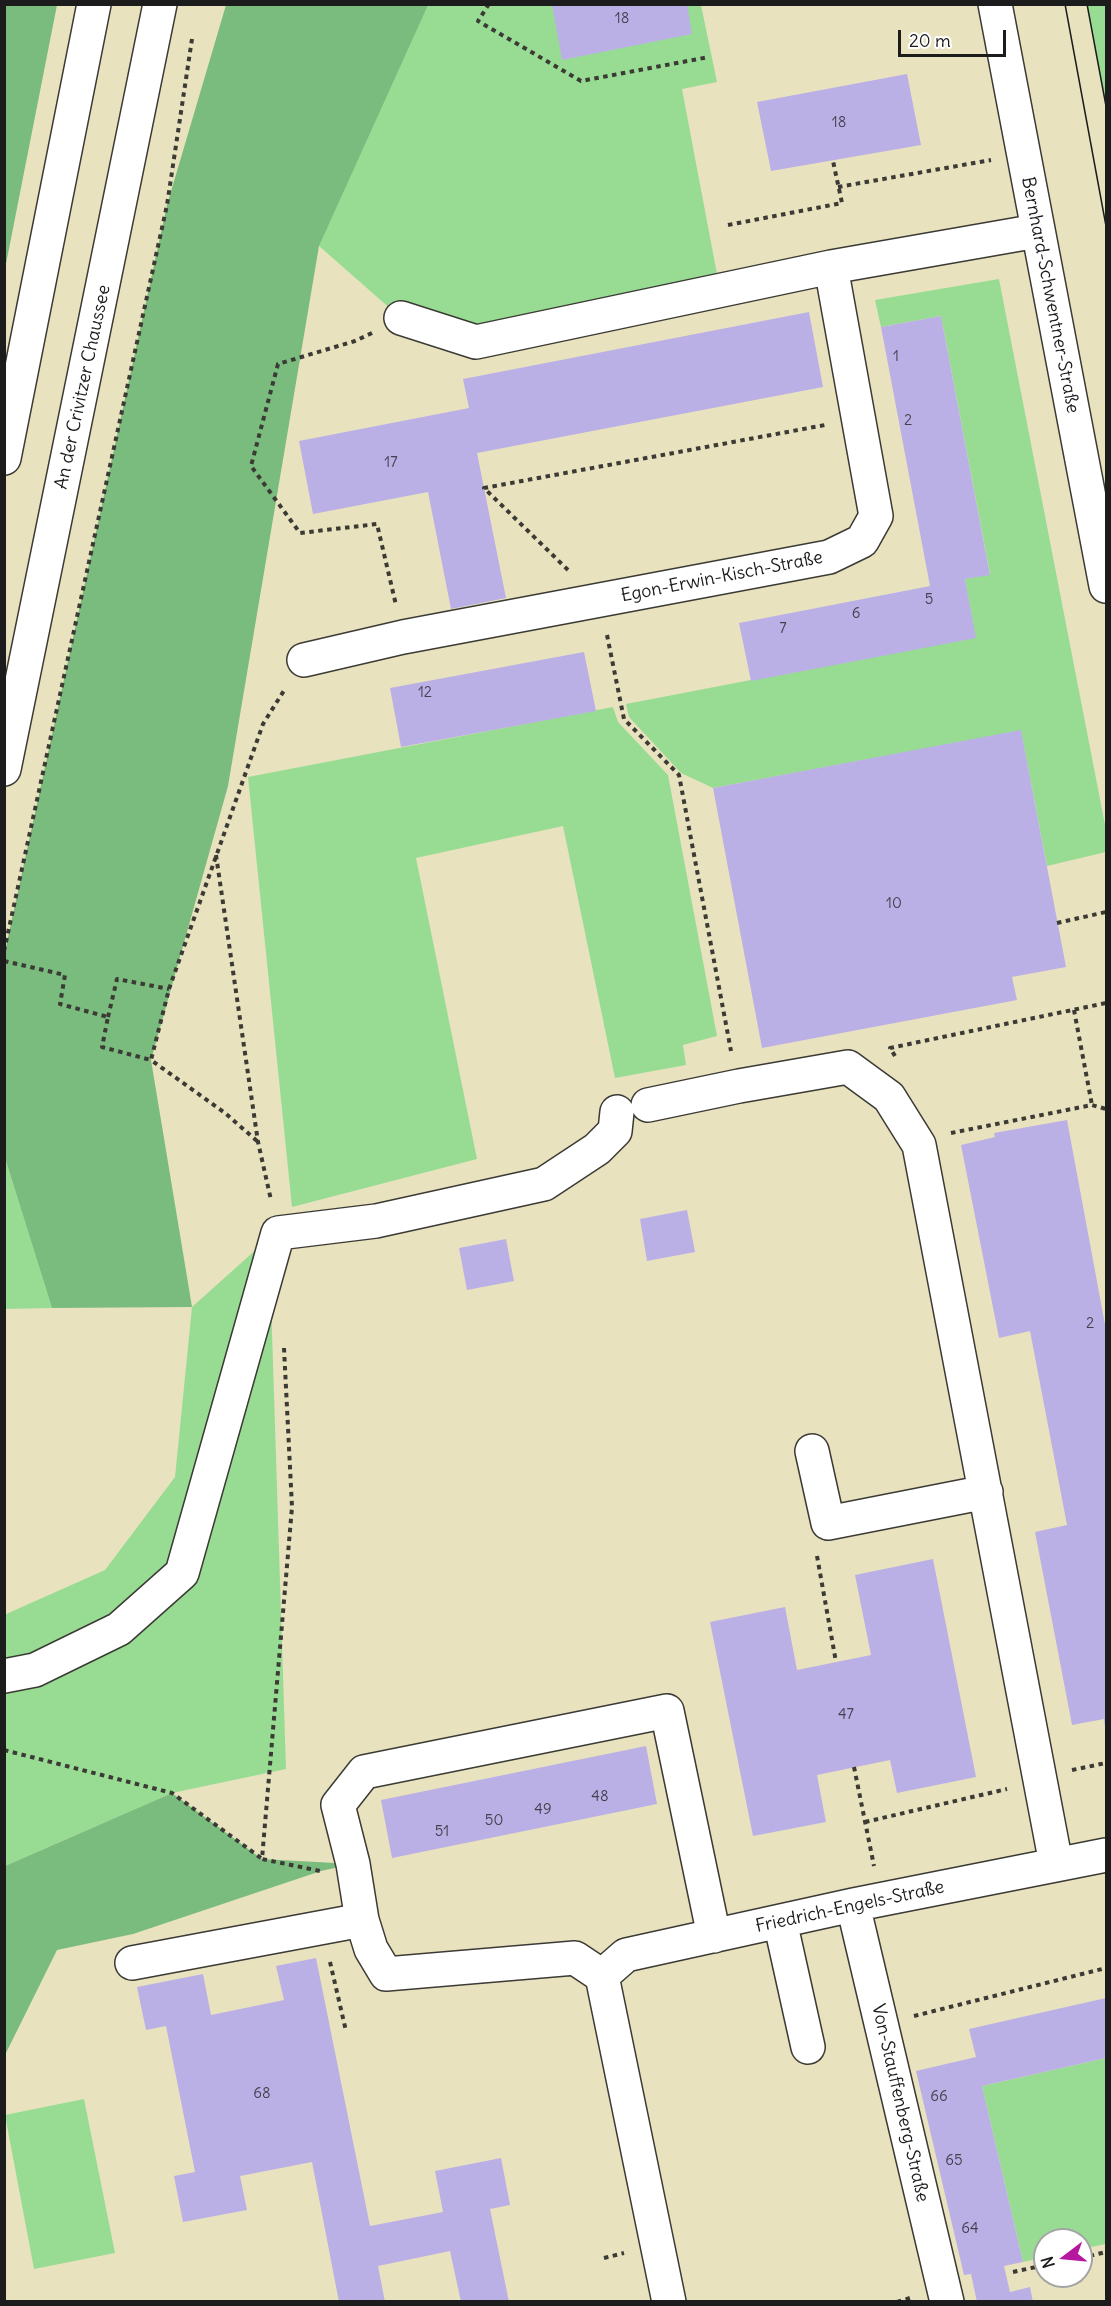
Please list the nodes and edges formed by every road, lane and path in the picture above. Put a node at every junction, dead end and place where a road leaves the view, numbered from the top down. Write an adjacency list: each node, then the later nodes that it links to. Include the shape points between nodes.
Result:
1 (94, 4): 15 (street)
2 (160, 4): 20 (street, An der Crivitzer Chaussee)
3 (489, 4): 6 (path, via 478,21 581,81)
4 (994, 4): 7 (street, Bernhard-Schwentner-Straße)
5 (193, 28): 24 (path, via 167,205)
6 (709, 57)
7 (1023, 154): 9 (path); 11 (street, Bernhard-Schwentner-Straße)
8 (833, 161): 9 (path)
9 (838, 187): 10 (path, via 842,203)
10 (728, 225)
11 (1037, 231): 12 (street); 16 (street, Bernhard-Schwentner-Straße)
12 (831, 267): 13 (street, via 476,342); 14 (street, Egon-Erwin-Kisch-Straße)
13 (401, 318): 18 (path, via 355,341 278,364 251,466 300,533 377,524)
14 (859, 419): 17 (street, Egon-Erwin-Kisch-Straße, via 876,516 862,541 829,556); 17 (path, via 484,488)
15 (4, 458)
16 (1107, 586)
17 (600, 601): 18 (street, Egon-Erwin-Kisch-Straße); 32 (path, via 624,719 679,775)
18 (403, 637): 19 (street, Egon-Erwin-Kisch-Straße)
19 (303, 660): 21 (path, via 263,724)
20 (4, 769)
21 (216, 855): 26 (path); 37 (path)
22 (1107, 912): 23 (path)
23 (1057, 922)
24 (4, 951)
25 (4, 961): 29 (path, via 65,975 60,1004)
26 (169, 989): 29 (path, via 117,979); 31 (path)
27 (1107, 1003): 28 (path)
28 (1074, 1010): 30 (path, via 890,1048); 34 (path)
29 (108, 1017): 31 (path, via 102,1047)
30 (896, 1058)
31 (151, 1060): 37 (path)
32 (733, 1061)
33 (648, 1105): 38 (street, via 848,1067 889,1097)
34 (1092, 1105): 35 (path); 38 (path, via 948,1133)
35 (1107, 1109)
36 (617, 1112): 39 (street, via 615,1131 597,1149 544,1184 376,1221)
37 (258, 1142): 39 (path)
38 (919, 1145): 42 (street)
39 (278, 1233): 45 (street, via 182,1573 119,1629 35,1670)
40 (283, 1340): 51 (path, via 292,1507)
41 (812, 1451): 42 (street, via 828,1523)
42 (986, 1492): 48 (street)
43 (816, 1548): 44 (path)
44 (836, 1662)
45 (4, 1676)
46 (4, 1750): 51 (path, via 172,1793)
47 (854, 1767): 49 (path)
48 (1040, 1776): 49 (path, via 1007,1789); 53 (street)
49 (865, 1822): 54 (path)
50 (1107, 1856): 53 (street, Friedrich-Engels-Straße)
51 (262, 1859): 52 (path, via 321,1871)
52 (353, 1864): 55 (street); 58 (street, via 338,1804 364,1772 667,1711)
53 (1056, 1864): 54 (street, Friedrich-Engels-Straße)
54 (867, 1902): 56 (street, Friedrich-Engels-Straße); 62 (street, Von-Stauffenberg-Straße)
55 (362, 1920): 57 (street); 61 (street, via 371,1949 386,1974 575,1958)
56 (780, 1921): 58 (street, Friedrich-Engels-Straße); 64 (street)
57 (322, 1929): 59 (street); 63 (path)
58 (714, 1936): 61 (street, Friedrich-Engels-Straße, via 626,1955)
59 (132, 1963)
60 (1107, 1968): 62 (path)
61 (602, 1976): 67 (street)
62 (882, 2024): 68 (street, Von-Stauffenberg-Straße)
63 (346, 2031)
64 (808, 2047)
65 (1033, 2268): 66 (path)
66 (1013, 2272)
67 (669, 2301)
68 (947, 2301)

